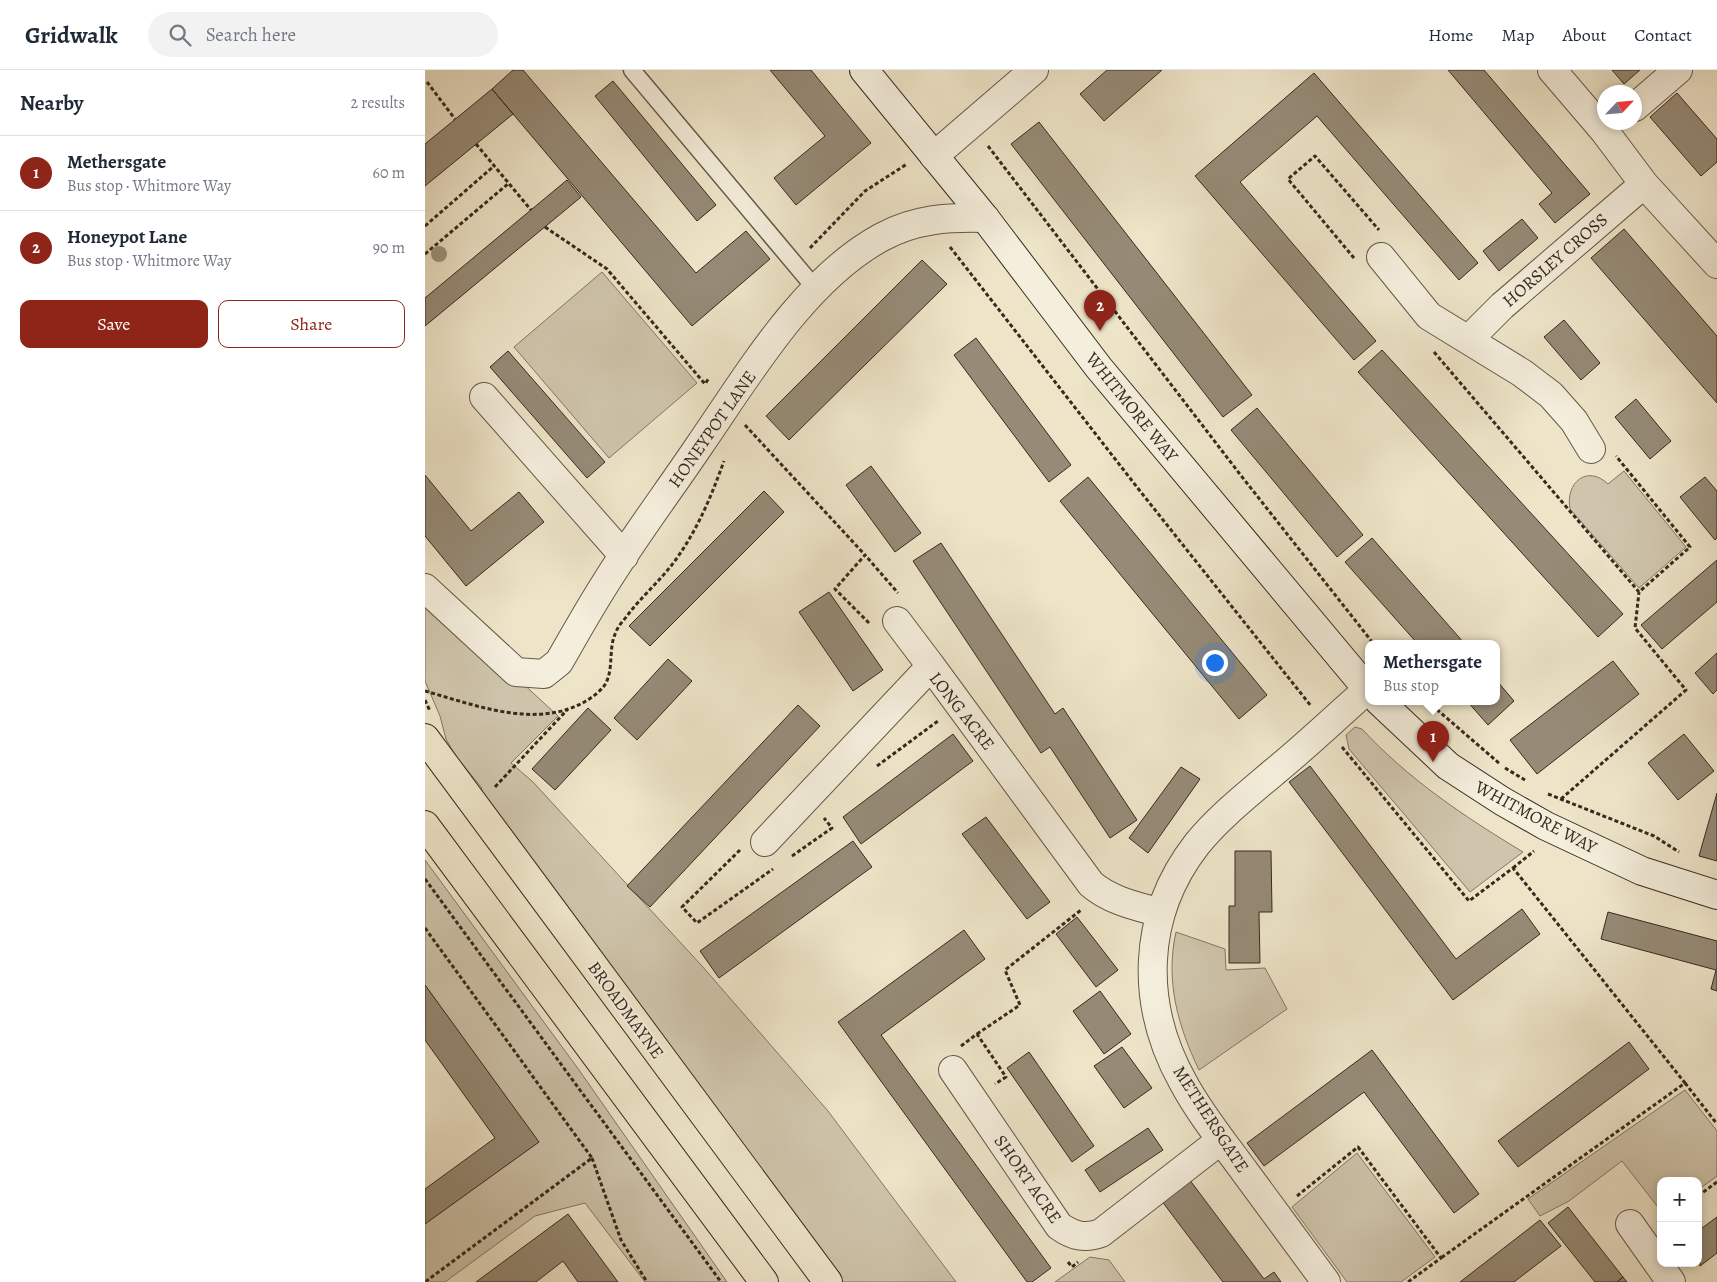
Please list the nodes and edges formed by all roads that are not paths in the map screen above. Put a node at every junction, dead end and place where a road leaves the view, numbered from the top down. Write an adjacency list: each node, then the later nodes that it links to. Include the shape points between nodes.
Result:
1 (632, 70): 14 (lane)
2 (864, 70): 9 (street, WHITMORE WAY)
3 (1034, 70): 9 (street)
4 (1552, 70): 7 (street)
5 (1678, 70): 6 (street)
6 (1642, 101)
7 (1597, 114)
8 (1612, 130): 10 (street)
9 (922, 160): 11 (street, WHITMORE WAY)
10 (1644, 184): 13 (street); 15 (street, HORSLEY CROSS, via 1502,306)
11 (985, 218): 14 (street, HONEYPOT LANE, via 945,217 914,224 882,237 854,255); 22 (street, WHITMORE WAY, via 1099,368)
12 (1381, 257): 15 (street, via 1429,316)
13 (1717, 264)
14 (815, 288): 18 (street, HONEYPOT LANE, via 737,391)
15 (1469, 339): 17 (street, via 1551,395 1574,421)
16 (485, 397): 18 (street)
17 (1591, 449)
18 (624, 556): 19 (street, HONEYPOT LANE, via 559,662 544,674 516,672 507,666)
19 (425, 588)
20 (891, 615): 21 (street)
21 (931, 666): 27 (street, LONG ACRE); 29 (street, LONG ACRE, via 1091,884 1109,897)
22 (1365, 686)
23 (1365, 700): 29 (street, METHERSGATE, via 1239,801 1207,832 1175,878)
24 (1384, 705): 28 (street, WHITMORE WAY, via 1448,766 1503,802 1642,871)
25 (428, 726): 34 (main road, BROADMAYNE)
26 (425, 825): 33 (main road)
27 (758, 850)
28 (1717, 894)
29 (1161, 913): 31 (street, METHERSGATE, via 1152,970 1152,996 1158,1020 1183,1083)
30 (953, 1070): 31 (street, SHORT ACRE, via 1059,1226 1070,1234 1090,1237 1101,1233)
31 (1221, 1140): 35 (street, METHERSGATE)
32 (1630, 1224): 36 (street)
33 (764, 1282)
34 (828, 1282)
35 (1326, 1282)
36 (1671, 1282)

